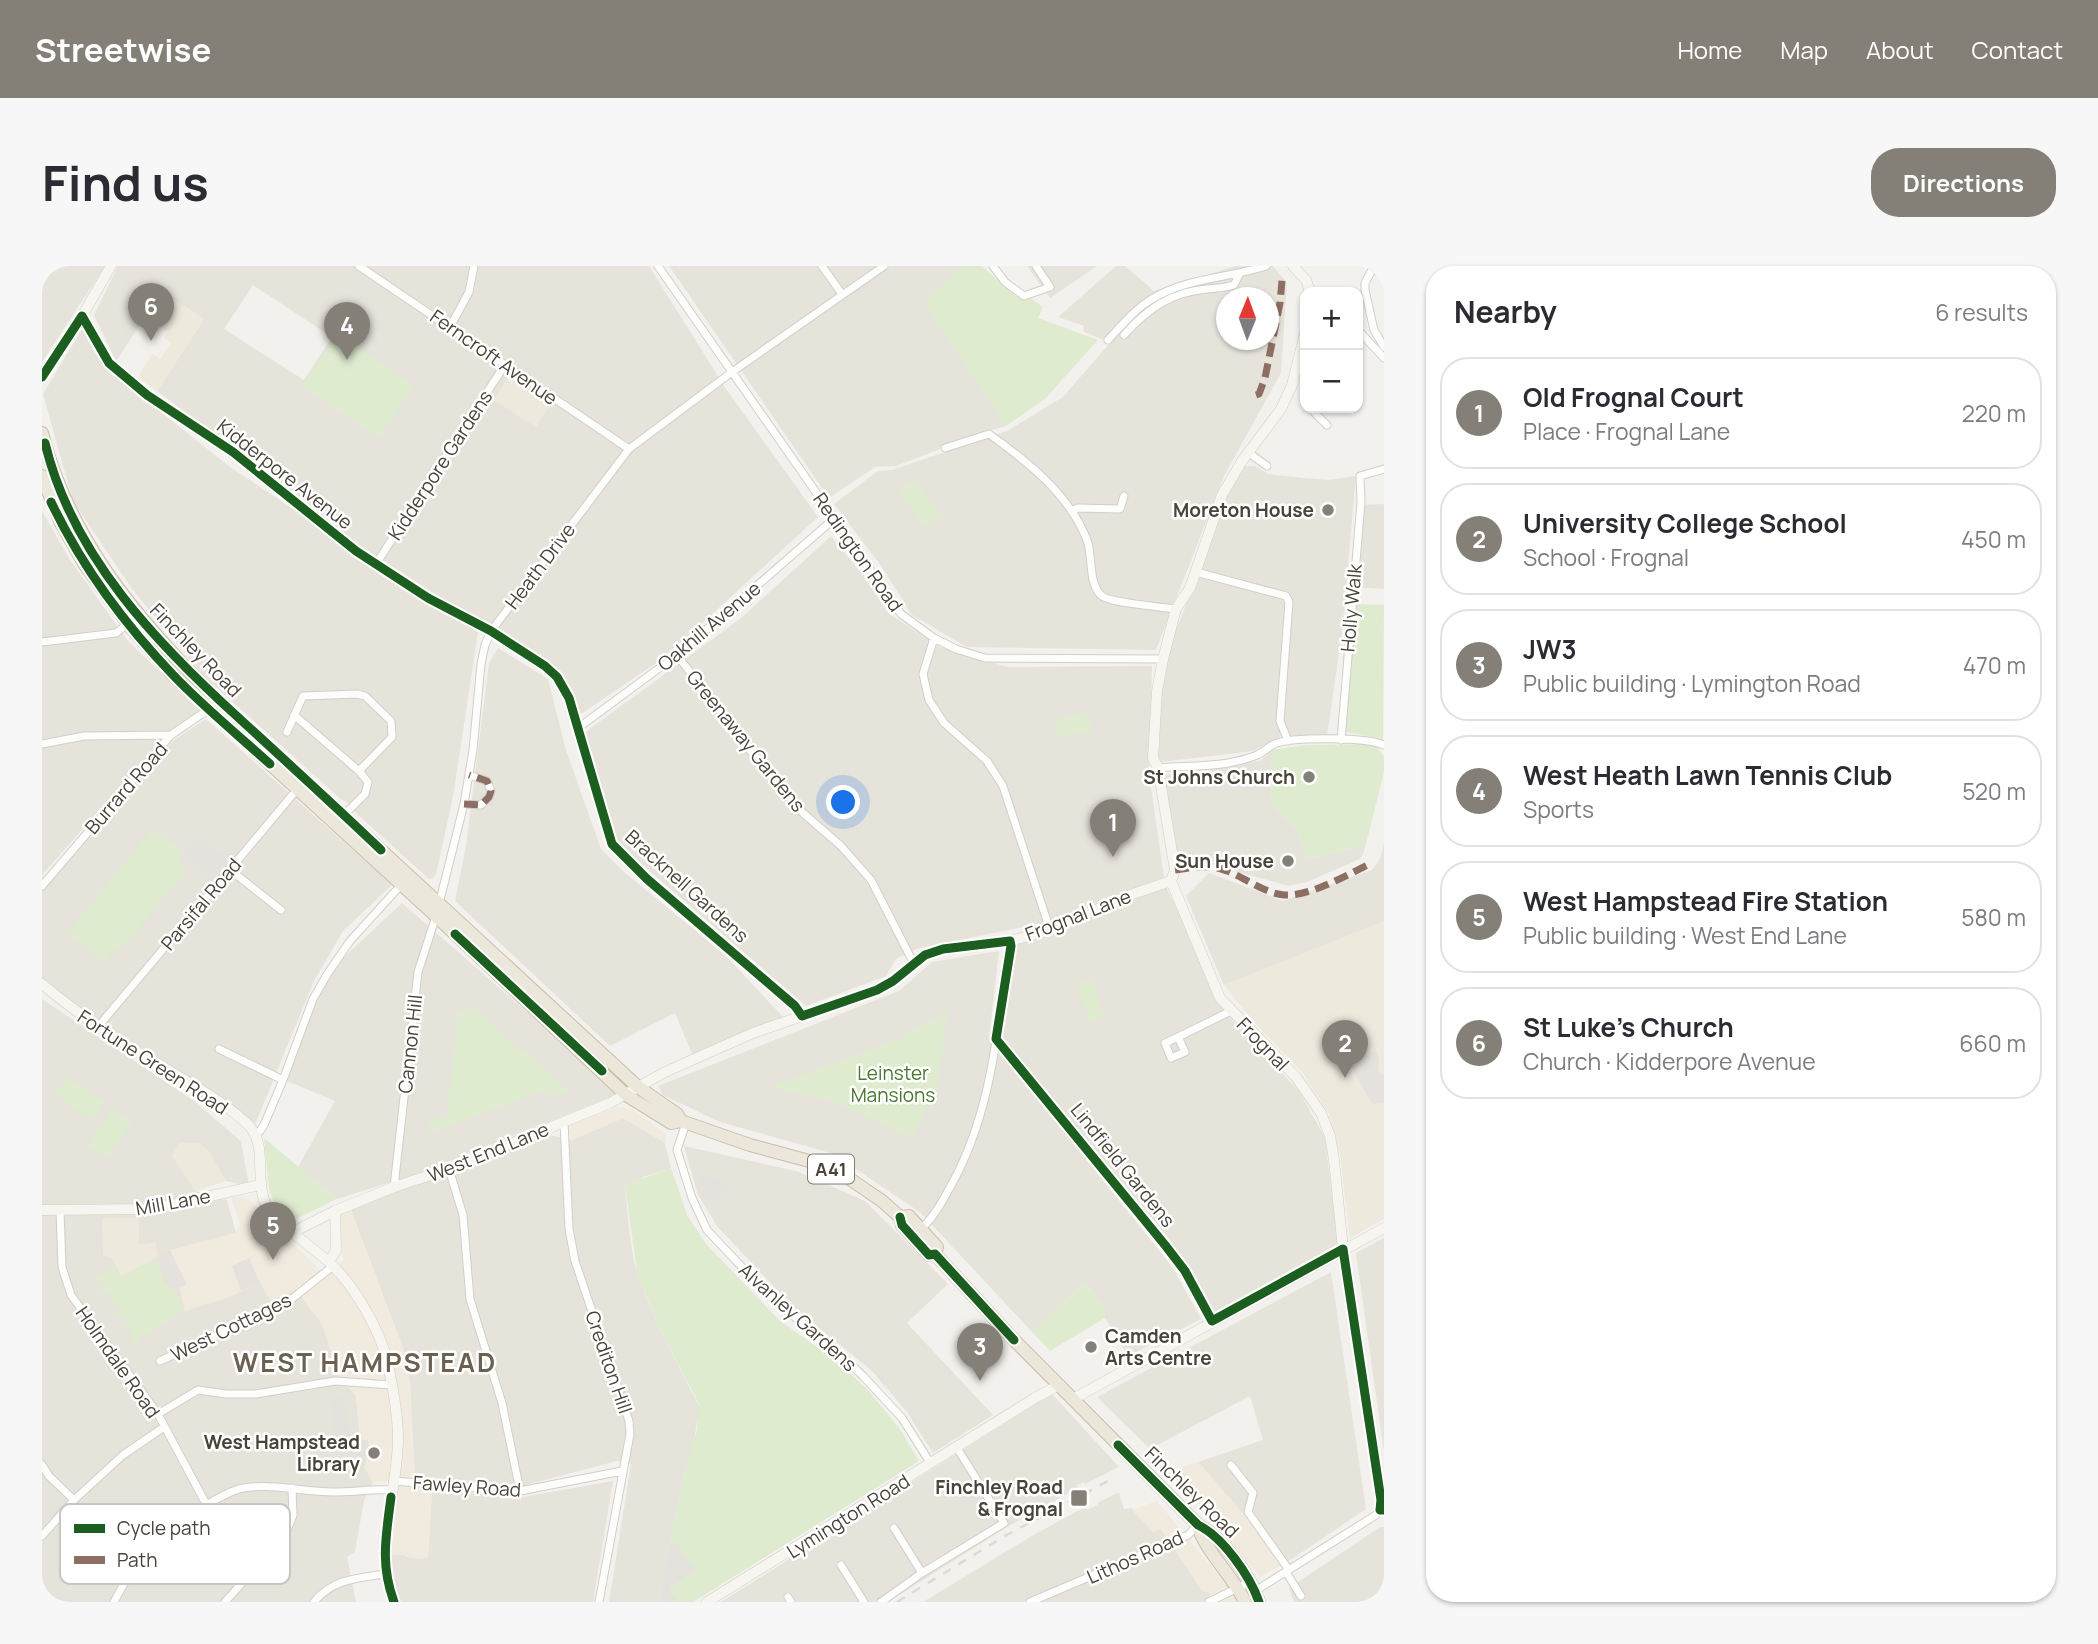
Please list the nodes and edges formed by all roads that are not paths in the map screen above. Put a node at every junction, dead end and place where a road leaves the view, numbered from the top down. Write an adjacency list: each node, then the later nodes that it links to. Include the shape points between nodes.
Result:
1 (111, 266): 15 (street)
2 (359, 266): 16 (street, Ferncroft Avenue)
3 (474, 266): 16 (street, via 469,292)
4 (658, 266): 26 (street, Redington Road)
5 (821, 266): 14 (street)
6 (884, 266): 14 (street, Heath Drive)
7 (993, 266): 8 (street, via 1024,296 1050,287)
8 (1036, 266)
9 (1266, 266): 12 (street)
10 (1293, 266): 13 (street)
11 (1374, 266): 22 (street, via 1364,290 1374,330)
12 (1239, 275): 17 (street, via 1234,285 1158,303); 20 (street, via 1196,282 1153,298)
13 (1308, 287)
14 (842, 295): 26 (street, Heath Drive)
15 (82, 316): 27 (street); 40 (street, Kidderpore Avenue, via 117,371 233,452 337,538)
16 (450, 327): 25 (street, Ferncroft Avenue)
17 (1124, 335)
18 (1363, 335): 19 (street)
19 (1366, 338): 21 (street); 24 (street)
20 (1108, 340)
21 (1363, 340)
22 (1384, 347)
23 (1301, 350): 33 (street, Frognal, via 1281,409)
24 (1384, 358)
25 (504, 366): 32 (street, Ferncroft Avenue); 40 (street, Kidderpore Gardens)
26 (732, 372): 32 (street, Heath Drive); 39 (street, Redington Road)
27 (42, 377)
28 (1315, 413): 29 (street)
29 (1326, 425)
30 (42, 433): 43 (highway, Finchley Road / A41, via 55,479 75,522)
31 (945, 448): 38 (street, via 989,434 1058,492)
32 (629, 449): 44 (street, Heath Drive)
33 (1249, 453): 34 (street); 41 (street, Frognal, via 1222,495)
34 (1267, 466)
35 (1384, 469): 54 (street, Holly Walk, via 1360,476)
36 (42, 476): 43 (highway, Finchley Road / A41, via 73,545)
37 (1124, 496): 38 (street, via 1120,509)
38 (1072, 511): 42 (street, via 1087,540 1100,594)
39 (835, 518): 45 (street, Redington Road, via 901,614); 47 (street, Oakhill Avenue)
40 (376, 564): 44 (street, Kidderpore Avenue)
41 (1196, 572): 42 (street, Frognal); 55 (street, via 1286,597 1289,602 1280,721)
42 (1176, 609): 48 (street, Frognal)
43 (133, 620): 46 (street, via 116,632); 49 (highway, Finchley Road / A41, via 159,640)
44 (491, 631): 51 (street, Bracknell Gardens, via 557,677); 60 (street, Heath Drive, via 481,664)
45 (934, 638): 48 (street, Redington Road, via 985,658); 71 (street, via 923,674 929,700 944,723 987,761 1003,786)
46 (42, 642)
47 (677, 654): 51 (street, Oakhill Avenue); 73 (street, Greenaway Gardens, via 803,813 871,880)
48 (1163, 659): 58 (street, Frognal, via 1154,734 1153,758)
49 (214, 705): 53 (street, Burrard Road); 61 (highway, Finchley Road / A41)
50 (295, 715): 52 (street); 59 (street); 59 (street, via 303,696 365,696 391,721 393,729 392,737)
51 (578, 728): 76 (street, Bracknell Gardens, via 612,844)
52 (287, 732)
53 (171, 735): 56 (street, via 84,736); 67 (street, Burrard Road)
54 (1341, 740): 55 (street); 57 (street)
55 (1288, 741): 58 (street, via 1229,763)
56 (42, 744)
57 (1384, 745)
58 (1158, 768): 65 (street, Frognal, via 1175,870)
59 (359, 771): 63 (street, via 368,782 365,794)
60 (470, 775): 62 (street, Heath Drive); 62 (street, via 487,781 491,792 481,805)
61 (301, 785): 63 (highway, Finchley Road / A41); 64 (street, Parsifal Road)
62 (464, 804): 68 (street, Heath Drive)
63 (340, 820): 66 (highway, Finchley Road / A41); 68 (highway, Finchley Road / A41)
64 (229, 869): 69 (street); 77 (street, Parsifal Road)
65 (1171, 881): 71 (street, Frognal Lane); 75 (street, Frognal, via 1220,998)
66 (401, 885): 70 (highway, Finchley Road / A41); 81 (street, via 328,973 313,999)
67 (42, 886)
68 (439, 902): 70 (street, Cannon Hill); 82 (highway, Finchley Road / A41)
69 (281, 910)
70 (436, 916): 83 (highway, Finchley Road / A41); 89 (street, Cannon Hill, via 418,972)
71 (1050, 930): 72 (street, Frognal Lane)
72 (1010, 941): 73 (street, Frognal Lane, via 943,949); 79 (street)
73 (913, 962): 76 (street, Frognal Lane, via 877,990)
74 (42, 984): 77 (street, Fortune Green Road)
75 (1231, 1011): 78 (street); 97 (street, Frognal, via 1296,1077 1321,1113 1334,1160)
76 (802, 1016): 82 (street, Frognal Lane, via 752,1033)
77 (97, 1028): 86 (street, Fortune Green Road, via 204,1092)
78 (1178, 1037)
79 (996, 1039): 95 (street, via 981,1117 962,1165 935,1215); 100 (street, Lindfield Gardens, via 1166,1245)
80 (219, 1049): 81 (street)
81 (283, 1080): 86 (street, via 264,1125)
82 (638, 1087): 83 (street, West End Lane); 85 (highway, Finchley Road / A41)
83 (626, 1095): 84 (street, West End Lane); 85 (highway, Finchley Road / A41, via 671,1123)
84 (564, 1122): 87 (street, West End Lane); 111 (street, Crediton Hill, via 575,1261 629,1421)
85 (683, 1122): 93 (highway, Finchley Road / A41, via 829,1167 867,1189); 108 (street, Alvanley Gardens, via 677,1150 707,1230 773,1300 863,1376 902,1418)
86 (255, 1134): 88 (street)
87 (449, 1169): 89 (street, West End Lane); 114 (street, via 463,1216 470,1299 502,1403)
88 (260, 1185): 91 (street, Mill Lane, via 152,1209); 96 (street, via 265,1203)
89 (394, 1188): 92 (street, West End Lane)
90 (42, 1210): 91 (street, Mill Lane)
91 (60, 1210): 105 (street, Holmdale Road, via 62,1267 71,1295)
92 (335, 1211): 96 (street, West End Lane); 99 (street, via 336,1250)
93 (900, 1217): 95 (highway, Finchley Road / A41, via 909,1216); 98 (highway, Finchley Road / A41, via 929,1255)
94 (1384, 1227): 97 (street)
95 (921, 1229): 98 (highway, Finchley Road / A41, via 937,1247)
96 (293, 1232): 99 (street)
97 (1343, 1250): 100 (street); 124 (street, Frognal, via 1381,1506 1376,1515)
98 (935, 1254): 103 (highway, Finchley Road / A41)
99 (331, 1264): 101 (street, West Cottages, via 293,1298); 102 (street, via 362,1302 373,1324 387,1358)
100 (1212, 1321): 104 (street)
101 (160, 1361)
102 (391, 1385): 105 (street, via 335,1381 256,1394 198,1390); 112 (street, via 398,1440)
103 (1059, 1385): 104 (highway, Finchley Road / A41); 107 (street, Lymington Road)
104 (1073, 1399): 120 (highway, Finchley Road / A41)
105 (158, 1413): 106 (street, Holmdale Road)
106 (164, 1427): 115 (street, via 123,1455); 117 (street, Holmdale Road)
107 (957, 1447): 108 (street, Lymington Road); 125 (street, via 1004,1522)
108 (931, 1464): 136 (street, Lymington Road)
109 (42, 1465): 115 (street)
110 (1231, 1465): 124 (street, via 1253,1493 1248,1512)
111 (622, 1471): 114 (street, Fawley Road); 135 (street, Crediton Hill)
112 (393, 1485): 113 (street, Fawley Road, via 333,1492); 114 (street, Fawley Road); 126 (street, via 383,1554)
113 (292, 1488): 117 (street, Fawley Road, via 243,1488); 119 (street)
114 (520, 1491)
115 (74, 1500): 116 (street)
116 (70, 1504)
117 (206, 1504)
118 (60, 1516): 122 (street)
119 (290, 1523)
120 (1198, 1525): 129 (highway, Finchley Road / A41, via 1209,1530); 139 (street, Lithos Road, via 1188,1535)
121 (894, 1528): 125 (street)
122 (42, 1536)
123 (841, 1564): 137 (street)
124 (1287, 1571): 129 (street, Frognal); 130 (street)
125 (922, 1573): 138 (street)
126 (385, 1574): 133 (street, via 330,1586); 134 (street)
127 (123, 1584): 131 (street, Fawley Road)
128 (241, 1584): 132 (street)
129 (1251, 1591): 140 (street, Frognal); 141 (highway, Finchley Road / A41)
130 (1301, 1596)
131 (114, 1602)
132 (225, 1602)
133 (314, 1602)
134 (394, 1602)
135 (599, 1602)
136 (707, 1602)
137 (864, 1602)
138 (881, 1602)
139 (1030, 1602)
140 (1209, 1602)
141 (1245, 1602)

